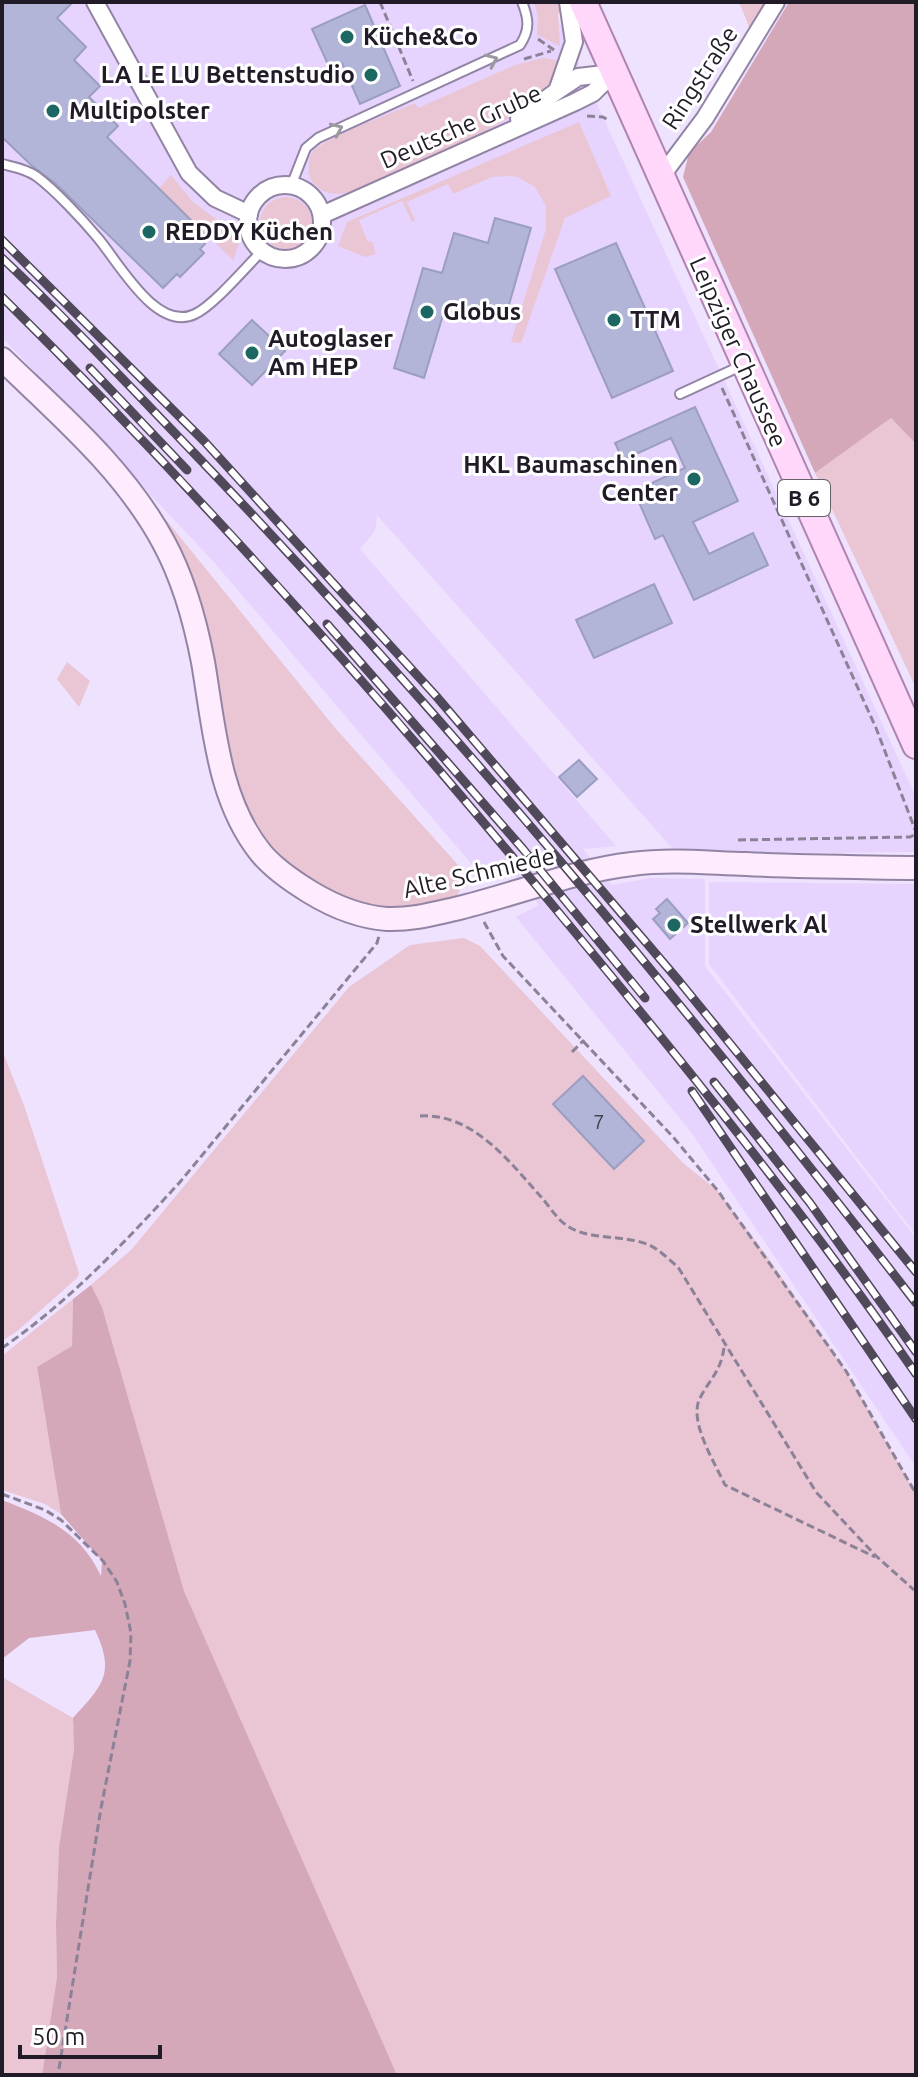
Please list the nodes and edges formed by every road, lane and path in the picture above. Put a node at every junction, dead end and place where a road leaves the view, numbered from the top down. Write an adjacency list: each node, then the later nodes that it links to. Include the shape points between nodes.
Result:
1 (95, 2): 16 (street, via 189,173 215,198)
2 (380, 2): 10 (path)
3 (568, 2): 11 (street, via 574,42)
4 (583, 2): 9 (main road, Leipziger Chaussee / B 6)
5 (776, 2): 14 (street, Ringstraße, via 705,118)
6 (523, 5): 7 (lane)
7 (527, 34): 8 (path); 15 (lane, one-way to 7, via 306,148 318,138 508,53)
8 (561, 52)
9 (613, 73): 11 (street, via 578,77); 12 (street, Deutsche Grube, via 593,93); 14 (main road, Leipziger Chaussee / B 6)
10 (414, 84)
11 (557, 91): 12 (street)
12 (496, 137): 17 (street, Deutsche Grube)
13 (2, 164): 18 (lane, via 36,176 169,316 197,314)
14 (660, 178): 20 (main road, Leipziger Chaussee / B 6)
15 (291, 186): 16 (street, via 265,192); 17 (street, via 314,199)
16 (249, 214): 18 (street, via 253,240)
17 (322, 215): 18 (street, via 320,234 308,251 285,259)
18 (262, 251)
19 (2, 359): 28 (street, Alte Schmiede, via 115,472 163,542 188,600 219,755 250,837 275,867 320,898)
20 (744, 365): 21 (lane); 23 (main road, Leipziger Chaussee / B 6)
21 (717, 377): 22 (lane); 24 (path, via 876,728)
22 (680, 394)
23 (916, 745)
24 (916, 833): 25 (path)
25 (738, 840)
26 (916, 868): 27 (street, Alte Schmiede, via 631,864)
27 (475, 904): 28 (street, Alte Schmiede); 29 (path, via 503,956)
28 (385, 919): 33 (path, via 377,943 147,1219 66,1297)
29 (584, 1040): 30 (path); 35 (path, via 674,1138 766,1255 846,1371)
30 (572, 1052)
31 (420, 1116): 32 (path, via 440,1115 473,1130 507,1159 565,1225 584,1234 649,1245 678,1267)
32 (725, 1346): 36 (path, via 816,1492); 36 (path, via 721,1366 698,1401 696,1420 725,1485)
33 (2, 1348)
34 (2, 1494): 38 (path, via 61,1520 103,1561 117,1582 131,1633)
35 (916, 1494)
36 (878, 1558): 37 (path)
37 (914, 1590)
38 (58, 2075)

